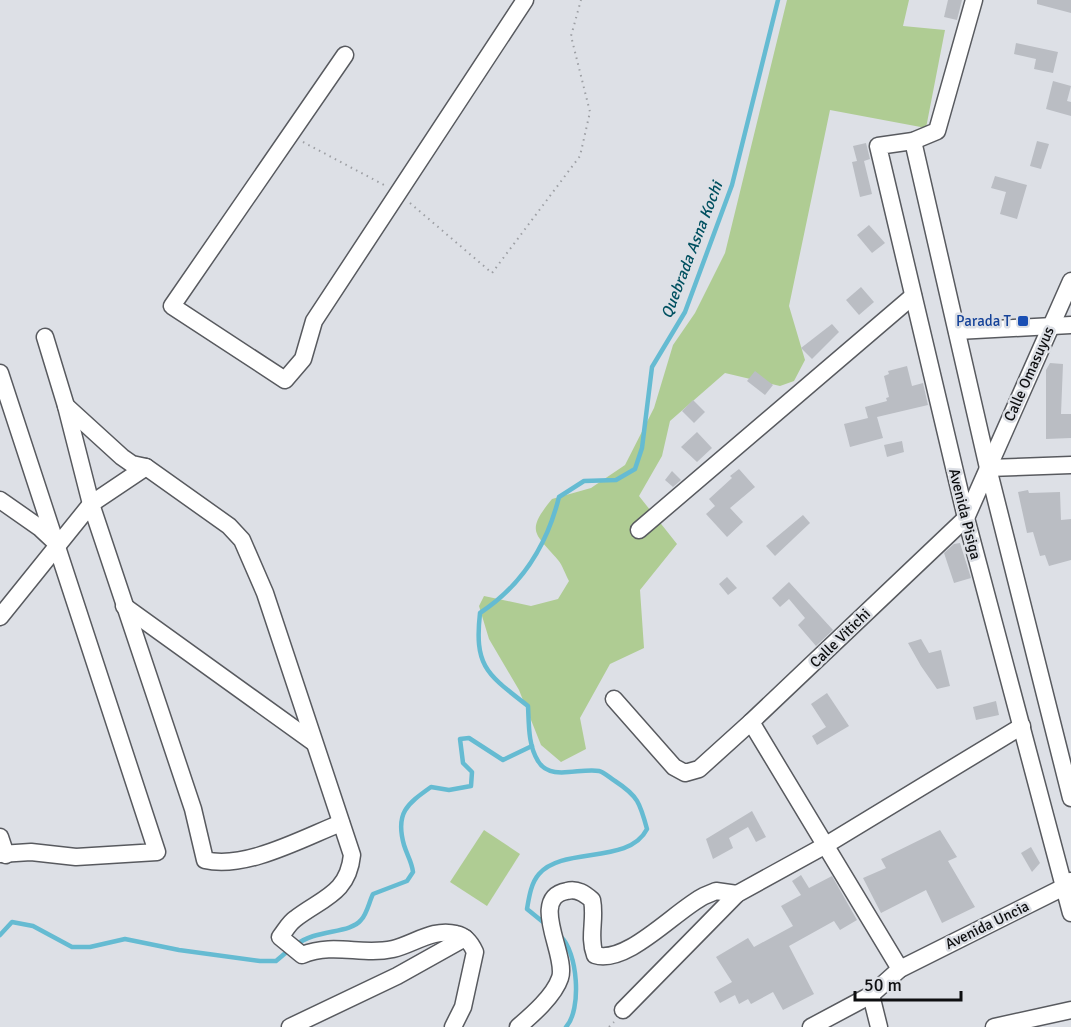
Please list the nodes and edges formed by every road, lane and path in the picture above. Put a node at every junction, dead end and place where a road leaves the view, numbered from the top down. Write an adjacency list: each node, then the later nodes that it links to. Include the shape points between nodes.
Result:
1 (525, 0): 7 (street)
2 (581, 0): 7 (path, via 571,36 590,112 580,156 492,273)
3 (974, 0): 6 (street, Avenida Pisiga, via 937,131)
4 (345, 55): 5 (street)
5 (290, 135): 7 (path); 7 (street, via 172,306 285,380 303,359 314,321)
6 (912, 141): 9 (street, Avenida Pisiga, via 878,146); 12 (street)
7 (399, 193)
8 (1071, 281): 11 (street, Calle Omasuyus)
9 (913, 296): 21 (street, Avenida Pisiga); 22 (street)
10 (1071, 325): 11 (street)
11 (1050, 326): 12 (street); 18 (street, Calle Omasuyus)
12 (957, 331): 18 (street)
13 (45, 337): 15 (street)
14 (0, 373): 23 (street)
15 (66, 406): 17 (street, via 122,457); 20 (street)
16 (1071, 465): 18 (street)
17 (146, 467): 20 (street); 29 (street, via 229,526 242,540 266,593)
18 (988, 468): 21 (street, Calle Vitichi); 30 (street)
19 (0, 500): 23 (street)
20 (91, 504): 23 (street); 24 (street)
21 (966, 518): 27 (street, Calle Vitichi); 28 (street, Avenida Pisiga)
22 (639, 530)
23 (57, 544): 25 (street); 34 (street, via 157,852 76,857 31,852)
24 (124, 606): 29 (street); 31 (street, via 193,809 205,860 245,860)
25 (0, 617)
26 (614, 699): 27 (street, Calle Vitichi, via 674,767 685,773 699,769)
27 (751, 722): 33 (street)
28 (1022, 726): 33 (street); 35 (street, Avenida Pisiga)
29 (313, 742): 31 (street)
30 (1071, 798)
31 (341, 823): 38 (street, via 352,855 345,882 334,894 293,920 280,937 283,942 302,955 330,948 391,949 431,934)
32 (0, 837): 34 (street)
33 (826, 844): 36 (street); 39 (street)
34 (3, 855)
35 (1069, 884): 37 (street, Avenida Pisiga); 39 (street, Avenida Uncia)
36 (737, 894): 41 (street); 45 (street, via 716,891 704,896 632,945 603,957 595,955 591,945 592,900 577,890 558,895 549,915 561,957 560,979)
37 (1071, 913)
38 (465, 938): 43 (street, via 397,976); 44 (street, via 475,952 464,1007)
39 (900, 969): 40 (street, Avenida Uncia)
40 (871, 994): 46 (street, Avenida Uncia); 47 (street)
41 (623, 1010)
42 (1071, 1010): 48 (street)
43 (290, 1027)
44 (453, 1027)
45 (518, 1027)
46 (811, 1027)
47 (879, 1027)
48 (994, 1027)

